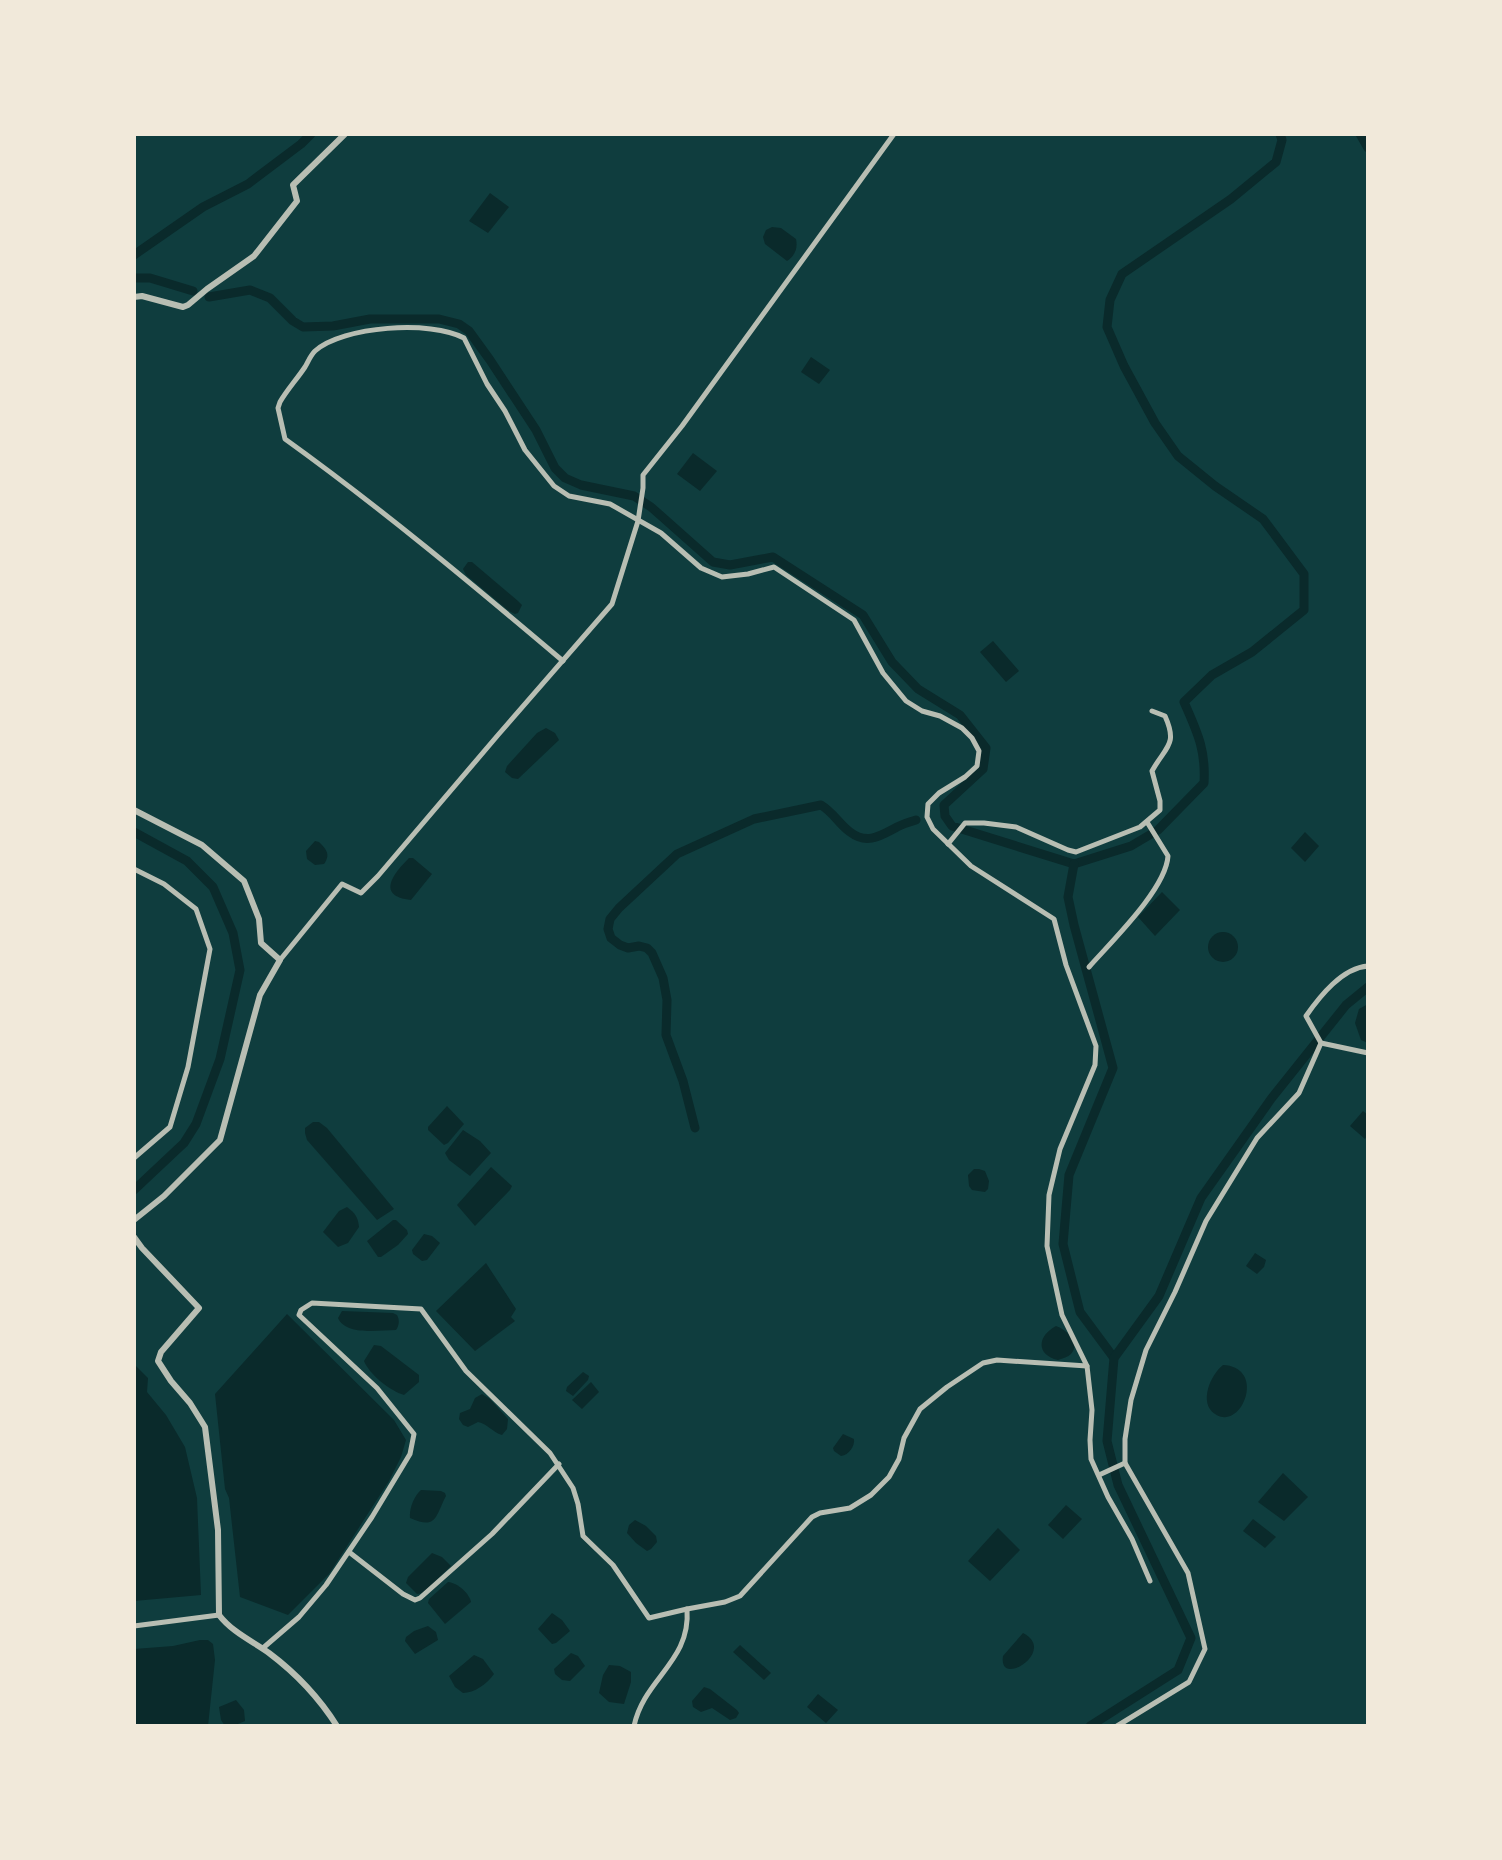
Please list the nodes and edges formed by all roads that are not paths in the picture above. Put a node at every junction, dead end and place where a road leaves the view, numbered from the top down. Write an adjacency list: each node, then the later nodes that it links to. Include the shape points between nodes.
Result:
1 (345, 134): 3 (street, via 293,185 297,201 242,266 183,307)
2 (894, 134): 4 (street, via 643,475)
3 (134, 297)
4 (639, 518): 5 (street, via 612,604); 5 (street, via 610,504 569,496 554,486 525,450 464,338 454,333 387,328 328,343 313,353 280,402 285,439); 9 (street, via 701,568 722,577 774,567 854,620 883,673 906,701 972,738 979,751 977,766 928,804 933,829)
5 (563, 661): 11 (street, via 378,876 361,893 342,884)
6 (1152, 711): 8 (street, via 1165,716 1172,739 1152,771 1160,810)
7 (134, 810): 11 (street, via 202,845 244,881 259,919 261,943)
8 (1147, 822): 9 (street, via 1076,852 998,824 965,823); 13 (street, via 1168,856 1166,869)
9 (948, 844): 19 (street, via 971,866 1054,919 1096,1046 1095,1065 1060,1149 1049,1195 1047,1246 1062,1315)
10 (134, 869): 16 (street, via 196,909 210,949 188,1067 170,1127)
11 (280, 960): 17 (street, via 260,995 220,1140)
12 (1368, 966): 14 (street, via 1341,978 1306,1016)
13 (1089, 967)
14 (1321, 1043): 15 (street); 20 (street, via 1299,1093 1257,1138 1206,1221 1146,1350 1131,1400)
15 (1368, 1053)
16 (134, 1158)
17 (134, 1220)
18 (134, 1237): 26 (street, via 199,1308 158,1361 205,1427 218,1530)
19 (1087, 1366): 22 (street, via 1090,1450); 25 (street, via 983,1363 920,1409 889,1477 871,1495 850,1508 812,1517 740,1596)
20 (1125, 1463): 22 (street); 31 (street, via 1188,1573 1205,1649 1189,1682)
21 (559, 1464): 23 (street, via 420,1598 403,1594); 23 (street, via 466,1371 421,1309 312,1303 299,1315 377,1388 414,1434 410,1454); 25 (street, via 573,1488 583,1536 613,1565 649,1618)
22 (1099, 1475): 24 (street)
23 (349, 1552): 28 (street, via 299,1617)
24 (1150, 1581)
25 (687, 1609): 30 (street, via 681,1647 645,1696)
26 (219, 1615): 27 (street); 28 (street)
27 (134, 1626)
28 (263, 1648): 29 (street, via 307,1684)
29 (337, 1726)
30 (634, 1726)
31 (1117, 1726)

